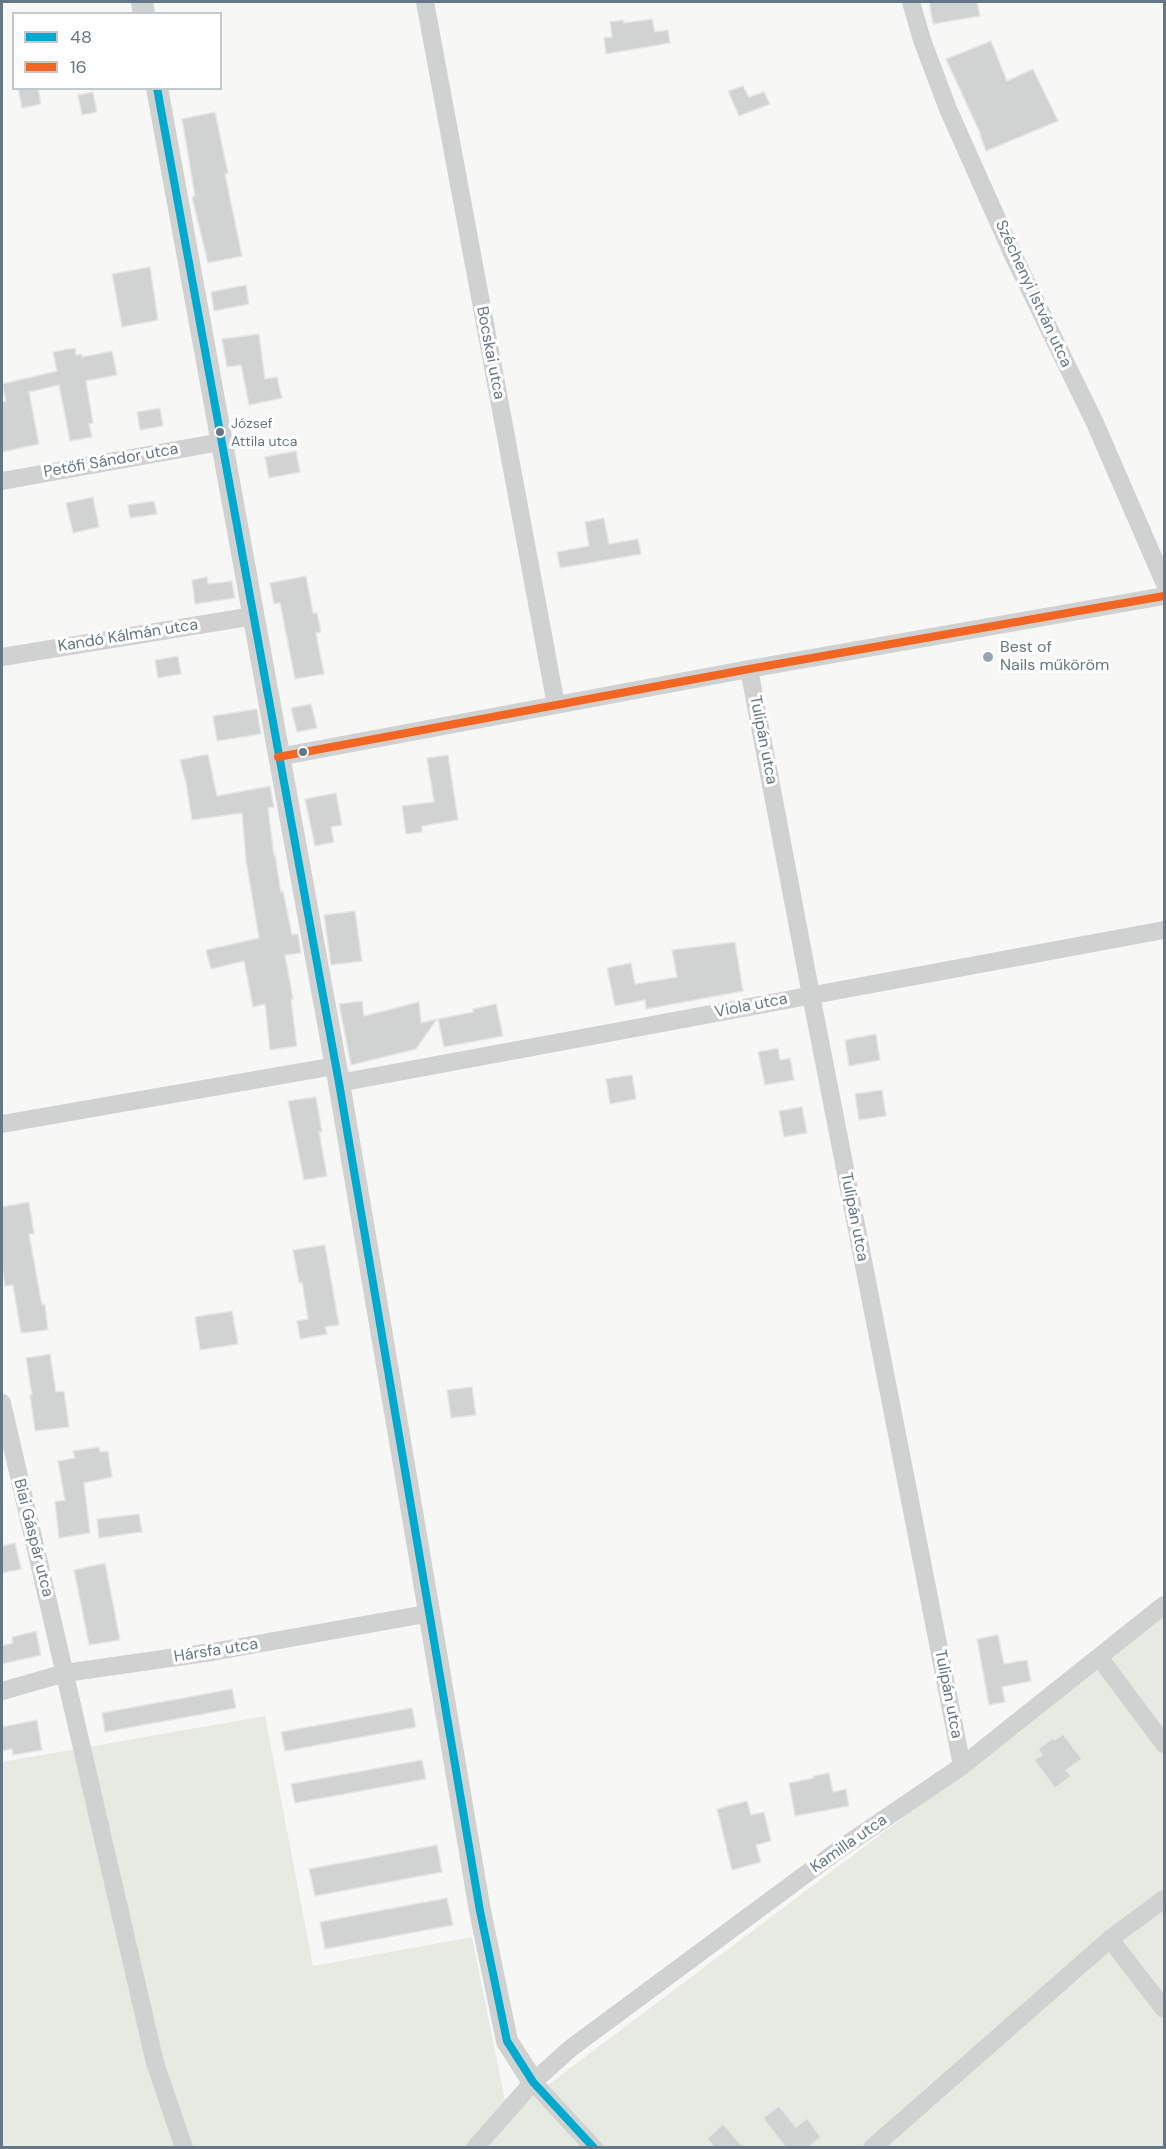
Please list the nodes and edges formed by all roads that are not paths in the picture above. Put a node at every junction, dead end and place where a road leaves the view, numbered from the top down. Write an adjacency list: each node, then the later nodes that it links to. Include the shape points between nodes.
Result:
1 (425, 2): 11 (street, Bocskai utca)
2 (911, 2): 6 (street, Széchenyi István utca, via 948,109 1095,423)
3 (157, 90): 4 (street)
4 (220, 442): 5 (street, Petőfi Sándor utca); 8 (street)
5 (2, 481)
6 (1164, 582)
7 (1164, 596): 10 (street)
8 (254, 616): 9 (street, Kandó Kálmán utca); 12 (street)
9 (2, 657)
10 (749, 669): 11 (street); 14 (street, Tulipán utca)
11 (556, 705): 12 (street)
12 (278, 757): 15 (street)
13 (1164, 930): 14 (street, Viola utca)
14 (811, 995): 15 (street, Viola utca); 24 (street, Tulipán utca)
15 (337, 1074): 16 (street, Viola utca); 19 (street)
16 (2, 1124)
17 (2, 1403): 21 (street, Biai Gáspár utca)
18 (1164, 1605): 20 (street, Kamilla utca)
19 (430, 1612): 21 (street, Hársfa utca, via 212,1652); 28 (street, via 480,1911 507,2041)
20 (1099, 1657): 23 (street); 24 (street, Kamilla utca)
21 (65, 1673): 22 (street, Hársfa utca); 29 (street, Biai Gáspár utca, via 155,2064)
22 (2, 1691)
23 (1164, 1744)
24 (962, 1766): 28 (street, Kamilla utca, via 828,1858 571,2048)
25 (1164, 1899): 26 (street)
26 (1110, 1939): 27 (street); 32 (street)
27 (1164, 2008)
28 (533, 2082): 30 (street, Kamilla utca); 31 (street)
29 (184, 2148)
30 (475, 2148)
31 (594, 2148)
32 (872, 2148)

